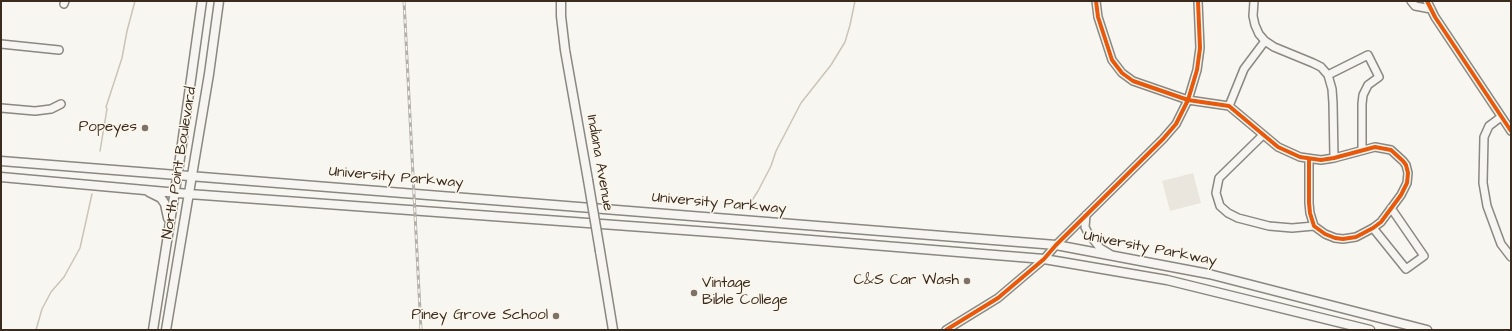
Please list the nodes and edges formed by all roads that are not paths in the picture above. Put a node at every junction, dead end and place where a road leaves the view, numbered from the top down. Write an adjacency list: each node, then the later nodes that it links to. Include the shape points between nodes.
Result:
1 (202, 1): 25 (main road, North Point Boulevard)
2 (219, 1): 26 (main road, North Point Boulevard)
3 (561, 1): 42 (main road, Indiana Avenue, bridge, via 565,50)
4 (1096, 1): 14 (street, via 1108,51 1122,73 1136,83)
5 (1198, 1): 14 (street, via 1200,48 1197,70)
6 (1254, 1): 10 (street, via 1255,25)
7 (1411, 1): 9 (street, via 1415,6)
8 (1427, 1): 9 (street)
9 (1431, 9): 18 (street)
10 (1265, 41): 13 (street, via 1313,63); 16 (street, via 1244,69)
11 (1, 44): 12 (street)
12 (58, 50)
13 (1328, 75): 21 (street, via 1368,55 1379,77 1368,85 1363,95); 22 (street, via 1334,103)
14 (1188, 100): 16 (street); 32 (street, via 1176,124 1163,139)
15 (61, 104): 17 (street, via 51,109 36,111)
16 (1229, 106): 20 (street)
17 (1, 108)
18 (1501, 116): 19 (street); 38 (street, via 1489,126 1484,137 1483,183 1487,206 1500,244)
19 (1511, 131)
20 (1263, 135): 23 (street, via 1283,150); 34 (street, via 1219,178 1216,194 1220,206 1238,218 1268,226)
21 (1362, 150): 22 (street); 31 (street, via 1375,147 1391,150 1406,165 1407,184)
22 (1334, 158): 23 (street)
23 (1309, 159): 34 (street, via 1309,203)
24 (1, 161): 25 (main road, University Parkway)
25 (177, 175): 26 (main road, University Parkway); 29 (main road, North Point Boulevard)
26 (191, 176): 30 (main road, North Point Boulevard); 36 (main road, University Parkway)
27 (1, 177): 28 (main road, University Parkway)
28 (143, 190): 29 (main road, University Parkway); 33 (main road, via 161,198)
29 (174, 192): 30 (main road, University Parkway); 33 (main road, North Point Boulevard)
30 (189, 194): 39 (main road, University Parkway); 41 (main road, North Point Boulevard)
31 (1391, 208): 35 (street); 35 (street, via 1424,256 1406,269)
32 (1086, 215): 36 (street); 37 (street, via 1085,227 1088,233 1100,248)
33 (169, 224): 40 (main road, North Point Boulevard)
34 (1314, 226): 35 (street, via 1330,236 1343,239 1356,237)
35 (1373, 228)
36 (1056, 245): 37 (main road, University Parkway); 39 (street)
37 (1110, 255): 45 (main road, University Parkway, via 1209,274)
38 (1511, 257)
39 (1044, 259): 43 (street, via 998,298); 44 (main road, University Parkway, via 1167,280)
40 (153, 330)
41 (166, 330)
42 (613, 330)
43 (946, 330)
44 (1370, 330)
45 (1427, 330)

